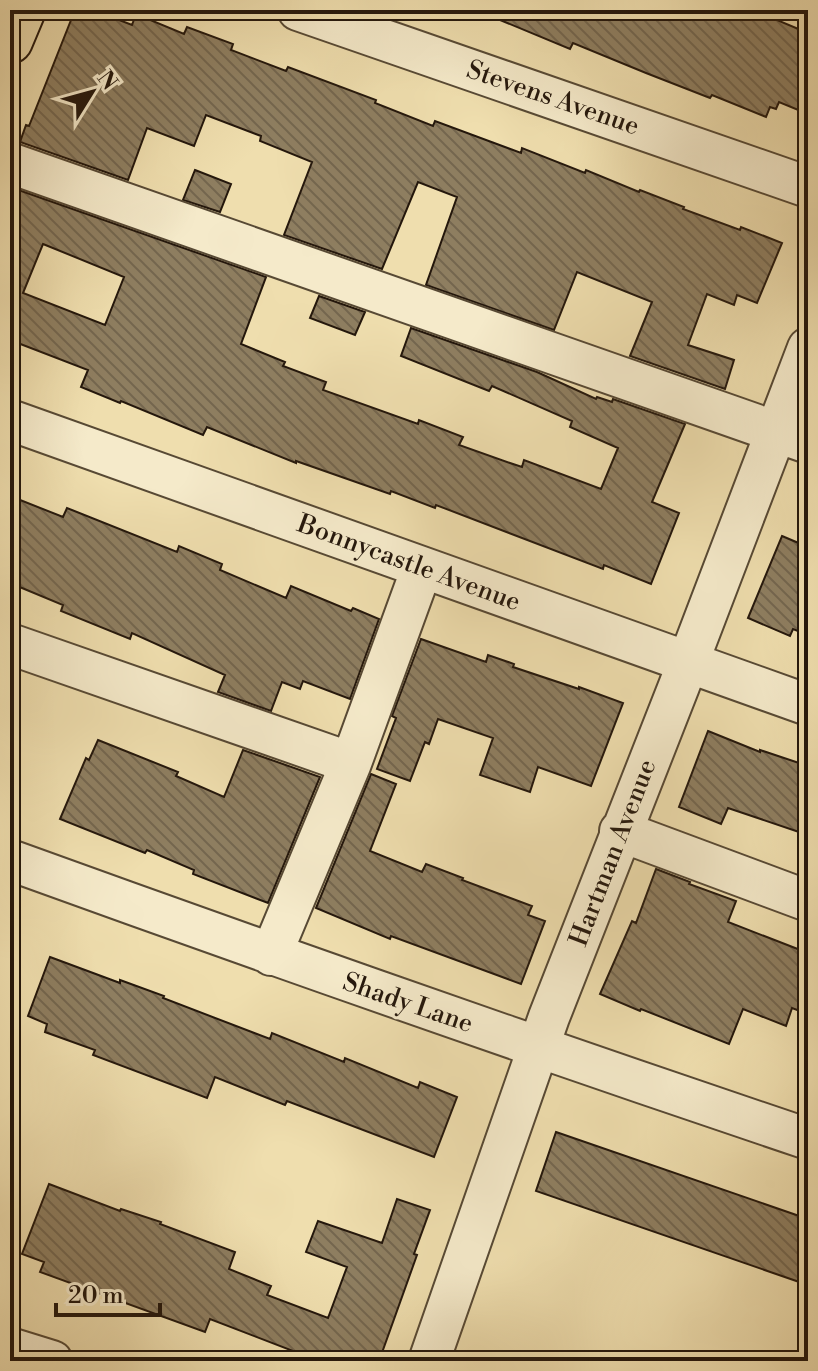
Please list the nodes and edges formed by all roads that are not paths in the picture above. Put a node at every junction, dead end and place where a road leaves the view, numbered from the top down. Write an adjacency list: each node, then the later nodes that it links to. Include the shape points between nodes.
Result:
1 (23, 10): 3 (main road)
2 (298, 10): 5 (street, Stevens Avenue)
3 (10, 41)
4 (10, 163): 8 (street)
5 (808, 187)
6 (808, 348): 8 (street, Hartman Avenue)
7 (10, 420): 9 (street, Bonnycastle Avenue)
8 (792, 437): 11 (street, Hartman Avenue)
9 (422, 568): 11 (street, Bonnycastle Avenue); 13 (street)
10 (10, 644): 13 (street)
11 (688, 662): 12 (street, Bonnycastle Avenue); 14 (street, Hartman Avenue)
12 (808, 705)
13 (351, 763): 17 (street)
14 (620, 831): 16 (street); 18 (street, Hartman Avenue)
15 (10, 860): 17 (street, Shady Lane)
16 (808, 901)
17 (271, 955): 18 (street, Shady Lane)
18 (537, 1048): 19 (street, Shady Lane); 22 (street, Hartman Avenue)
19 (808, 1139)
20 (10, 1348): 21 (street)
21 (52, 1361)
22 (429, 1361)

